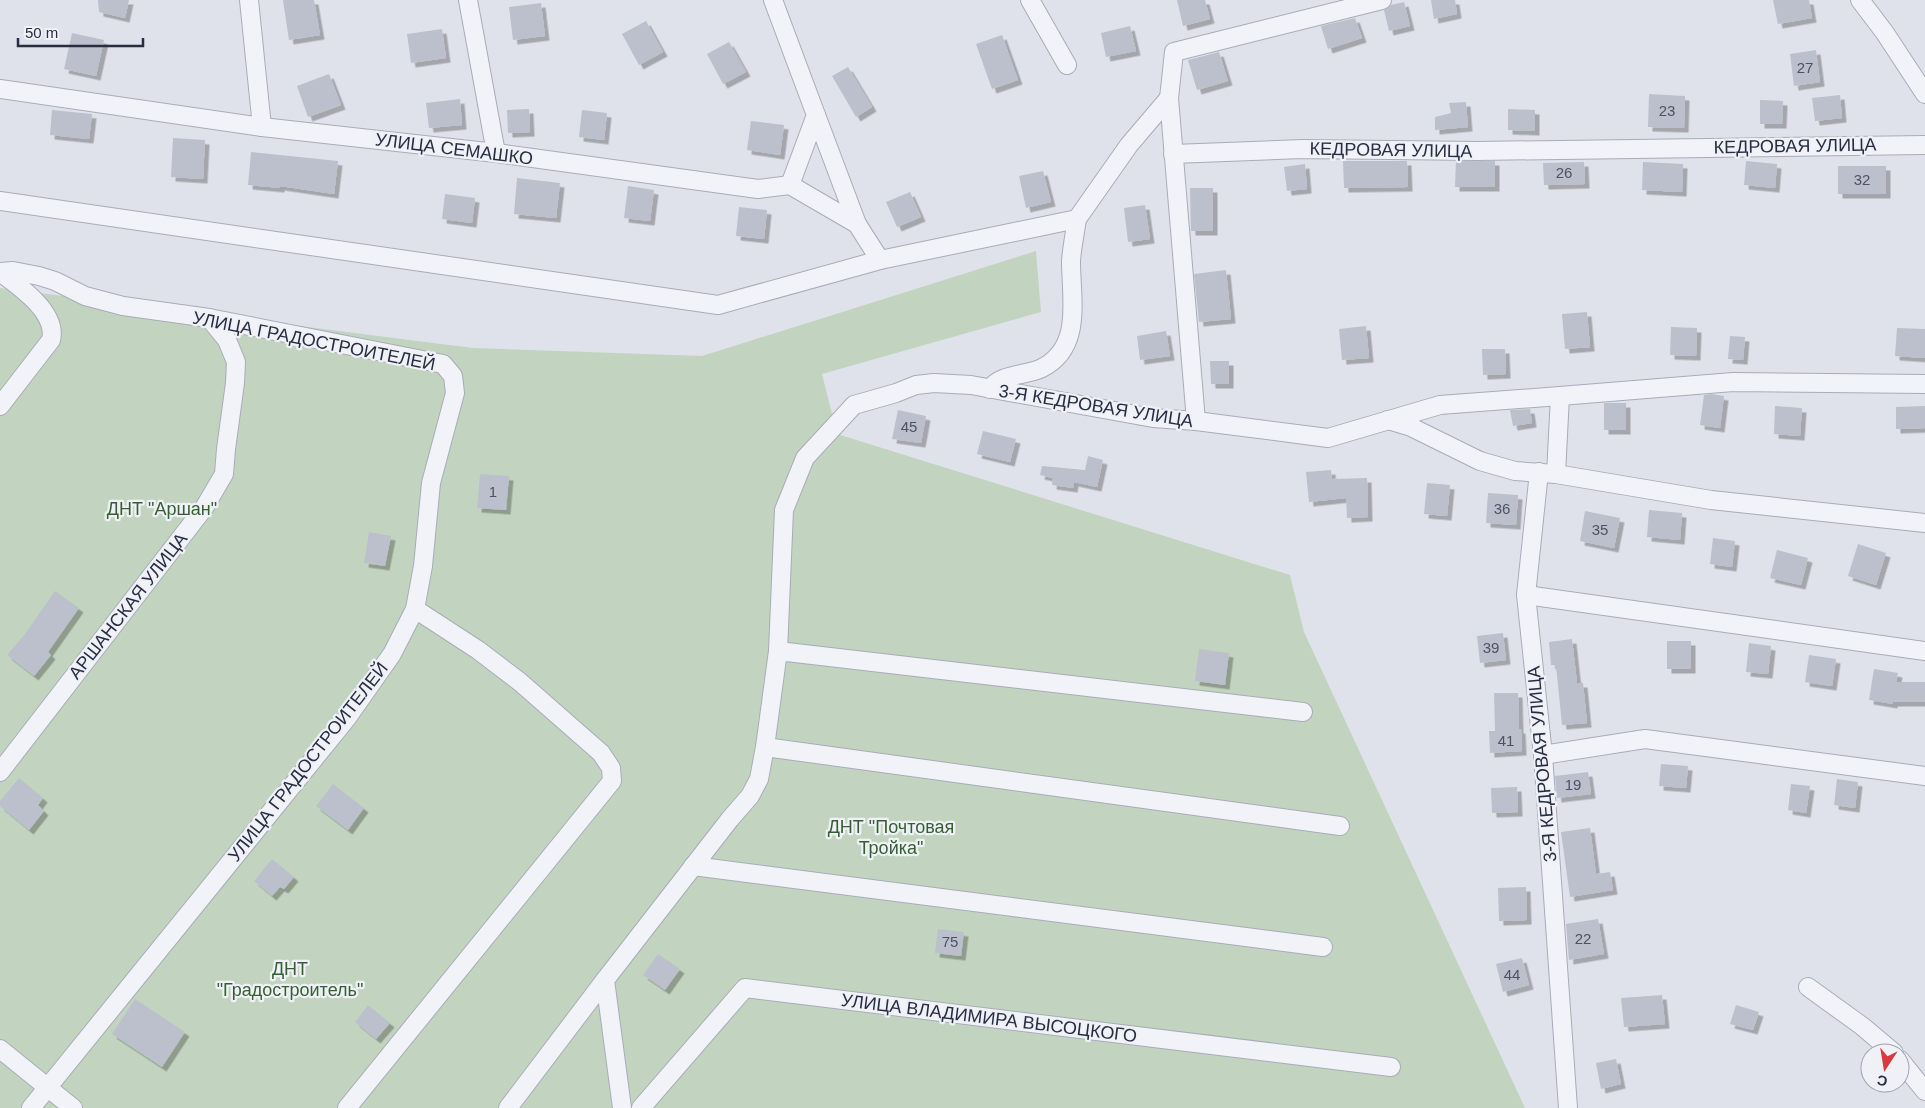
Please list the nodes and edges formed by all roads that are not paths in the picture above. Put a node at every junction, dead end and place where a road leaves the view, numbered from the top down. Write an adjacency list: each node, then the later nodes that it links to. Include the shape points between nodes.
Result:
1 (249, 0): 12 (street)
2 (468, 0): 14 (street)
3 (773, 0): 11 (street)
4 (1030, 0): 7 (street)
5 (1382, 0): 10 (street, via 1174,52)
6 (1860, 0): 9 (street)
7 (1067, 66)
8 (0, 89): 12 (street, УЛИЦА СЕМАШКО)
9 (1925, 94)
10 (1169, 98): 15 (street); 18 (street, via 1129,145)
11 (816, 115): 16 (street); 19 (street)
12 (262, 127): 14 (street, УЛИЦА СЕМАШКО)
13 (1925, 145): 15 (street, КЕДРОВАЯ УЛИЦА, via 1478,152 1302,149)
14 (496, 153): 16 (street, УЛИЦА СЕМАШКО, via 758,189)
15 (1173, 154): 28 (street)
16 (790, 185): 19 (street)
17 (0, 201): 20 (street, via 718,306)
18 (1076, 219): 20 (street); 24 (street, via 1071,259 1073,320 1068,343 1053,362 998,381)
19 (858, 224): 20 (street)
20 (880, 260)
21 (0, 272): 22 (street, УЛИЦА ГРАДОСТРОИТЕЛЕЙ, via 13,271 55,280 85,296 122,306); 26 (street, via 31,296 43,311 53,333)
22 (209, 318): 32 (street, УЛИЦА ГРАДОСТРОИТЕЛЕЙ, via 443,364 453,376 455,393 431,483); 38 (street, АРШАНСКАЯ УЛИЦА, via 227,340 236,362 224,474 204,508)
23 (1925, 384): 25 (street, via 1733,382)
24 (990, 389): 28 (street, 3-Я КЕДРОВАЯ УЛИЦА, via 1153,418); 33 (street, 3-Я КЕДРОВАЯ УЛИЦА, via 971,385 916,385 854,405 805,458 784,510)
25 (1560, 396): 27 (street, via 1440,405); 29 (street, 3-Я КЕДРОВАЯ УЛИЦА)
26 (0, 406)
27 (1388, 420): 28 (street, 3-Я КЕДРОВАЯ УЛИЦА, via 1328,438); 29 (street, via 1411,427 1480,461 1515,472)
28 (1196, 421)
29 (1547, 473): 30 (street, via 1711,500); 31 (street, 3-Я КЕДРОВАЯ УЛИЦА)
30 (1925, 523)
31 (1526, 595): 34 (street); 37 (street, 3-Я КЕДРОВАЯ УЛИЦА)
32 (415, 609): 49 (street, УЛИЦА ГРАДОСТРОИТЕЛЕЙ, via 392,654 347,718); 53 (street, via 520,682 601,753 611,768 612,781)
33 (778, 651): 35 (street); 36 (street)
34 (1925, 651)
35 (1303, 712)
36 (765, 746): 40 (street); 41 (street, via 759,779 750,796)
37 (1543, 754): 39 (street, via 1645,739); 57 (street, 3-Я КЕДРОВАЯ УЛИЦА)
38 (0, 772)
39 (1925, 776)
40 (1340, 826)
41 (693, 866): 42 (street); 43 (street)
42 (1323, 947)
43 (606, 980): 54 (street); 55 (street)
44 (1808, 987): 45 (street)
45 (1882, 1043)
46 (0, 1048): 49 (street)
47 (1391, 1067): 56 (street, УЛИЦА ВЛАДИМИРА ВЫСОЦКОГО, via 745,988)
48 (1910, 1073): 50 (street)
49 (47, 1088): 51 (street, УЛИЦА ГРАДОСТРОИТЕЛЕЙ); 52 (street)
50 (1925, 1092)
51 (31, 1108)
52 (73, 1108)
53 (347, 1108)
54 (508, 1108)
55 (622, 1108)
56 (640, 1108)
57 (1568, 1108)

